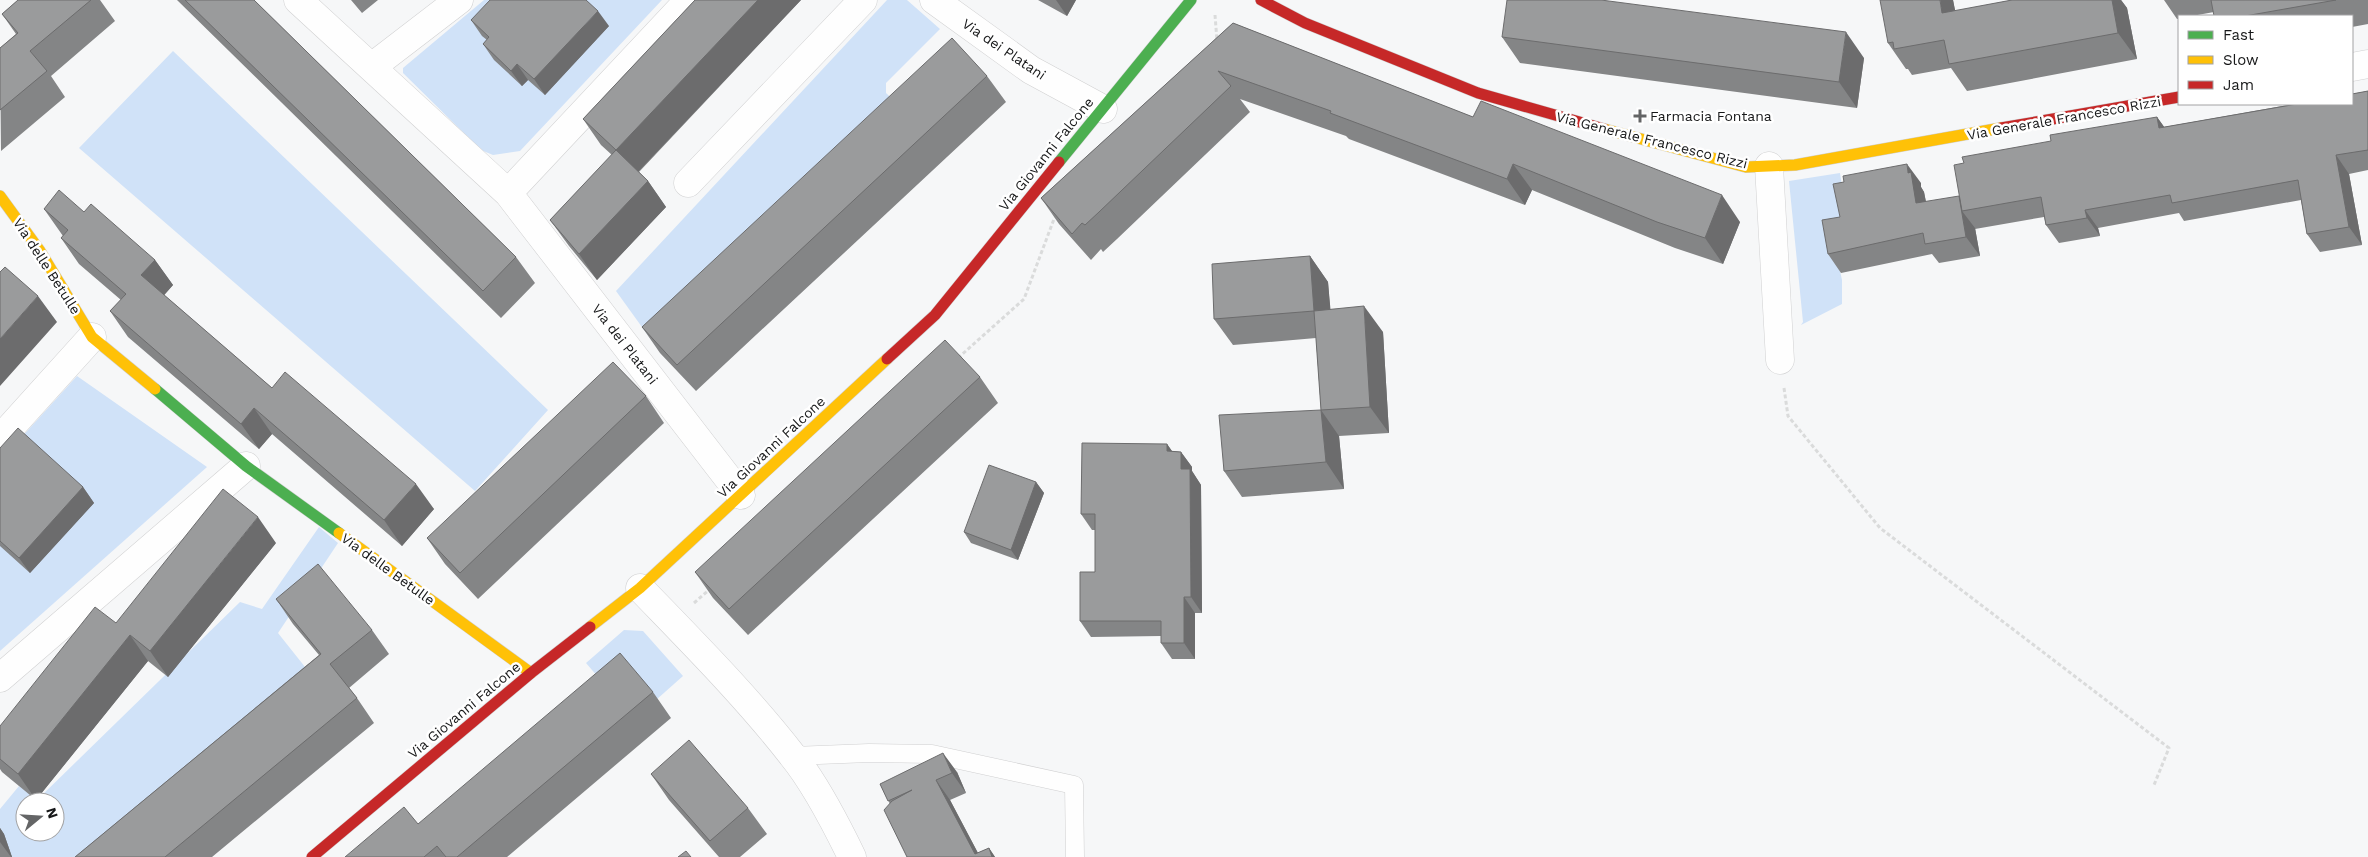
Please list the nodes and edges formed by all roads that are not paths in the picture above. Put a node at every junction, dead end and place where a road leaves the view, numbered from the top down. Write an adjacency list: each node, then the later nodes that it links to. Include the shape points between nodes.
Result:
1 (298, 0): 9 (street, Via dei Platani)
2 (459, 0): 9 (street)
3 (689, 0): 15 (street)
4 (863, 0): 14 (street)
5 (934, 0): 12 (street, Via dei Platani, via 1031,70)
6 (1191, 0): 12 (street, Via Giovanni Falcone)
7 (1261, 0): 13 (street, Via Generale Francesco Rizzi, via 1305,23 1478,93 1671,148 1746,166)
8 (2368, 64): 10 (street)
9 (372, 66): 15 (street, Via dei Platani)
10 (2353, 67)
11 (2178, 98): 13 (street, Via Generale Francesco Rizzi, via 1795,165)
12 (1102, 109): 21 (street, Via Giovanni Falcone, via 935,315)
13 (1769, 166): 18 (street)
14 (688, 183)
15 (508, 193): 21 (street, Via dei Platani)
16 (0, 196): 17 (street, Via delle Betulle, via 40,251)
17 (92, 337): 19 (street); 20 (street, Via delle Betulle)
18 (1780, 360)
19 (0, 439)
20 (246, 466): 23 (street, Via delle Betulle); 24 (street)
21 (741, 495): 22 (street, Via Giovanni Falcone)
22 (640, 588): 23 (street, Via Giovanni Falcone); 25 (street, via 705,655)
23 (531, 673): 26 (street, Via Giovanni Falcone)
24 (0, 678)
25 (793, 756): 27 (street, via 839,829); 28 (lane, via 932,754 1074,785)
26 (312, 857)
27 (852, 857)
28 (1075, 857)

